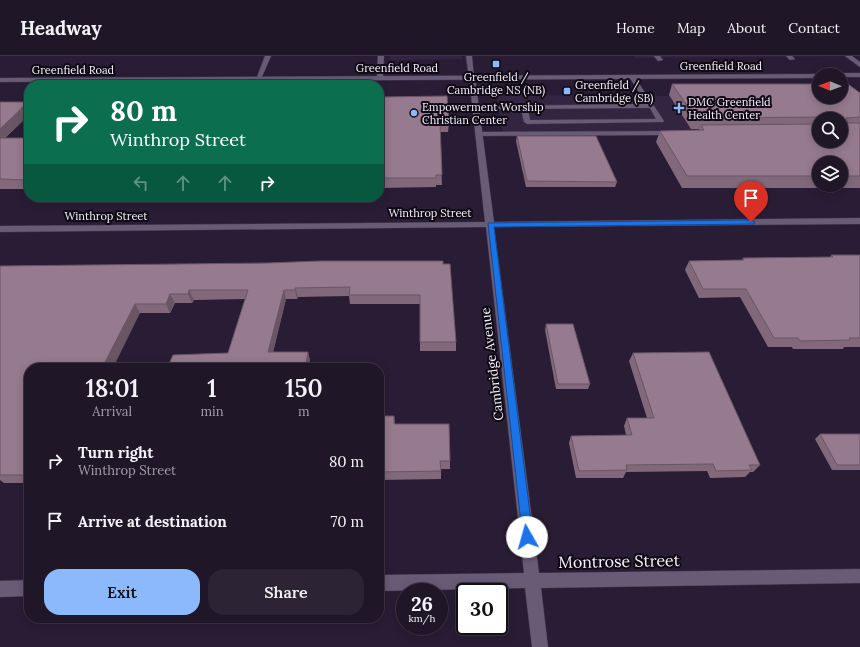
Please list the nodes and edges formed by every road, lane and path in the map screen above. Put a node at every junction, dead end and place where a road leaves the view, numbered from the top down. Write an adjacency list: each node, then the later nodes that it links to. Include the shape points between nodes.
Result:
1 (268, 56): 12 (street)
2 (381, 56): 11 (street)
3 (470, 56): 10 (street, Cambridge Avenue)
4 (848, 56): 5 (street)
5 (860, 64)
6 (848, 75): 7 (street)
7 (860, 75)
8 (632, 76): 9 (street, Greenfield Road); 10 (street, Greenfield Road); 16 (street)
9 (812, 76)
10 (472, 77): 11 (street, Greenfield Road); 18 (street, Cambridge Avenue)
11 (380, 78): 15 (street, Greenfield Road)
12 (258, 79): 13 (street, Greenfield Road); 14 (street, Greenfield Road)
13 (0, 80)
14 (271, 80)
15 (339, 80)
16 (652, 106): 17 (street); 17 (street, via 661,121 527,122)
17 (524, 107): 18 (street)
18 (476, 108): 20 (street, Cambridge Avenue)
19 (684, 133): 20 (street)
20 (479, 134): 22 (street, Cambridge Avenue)
21 (860, 221): 22 (street, Winthrop Street)
22 (490, 225): 23 (street, Winthrop Street); 25 (street, Cambridge Avenue)
23 (0, 229)
24 (860, 576): 25 (street, Montrose Street)
25 (532, 581): 26 (street, Montrose Street); 29 (street, Cambridge Avenue)
26 (384, 583)
27 (0, 588): 28 (street)
28 (24, 588)
29 (540, 647)

